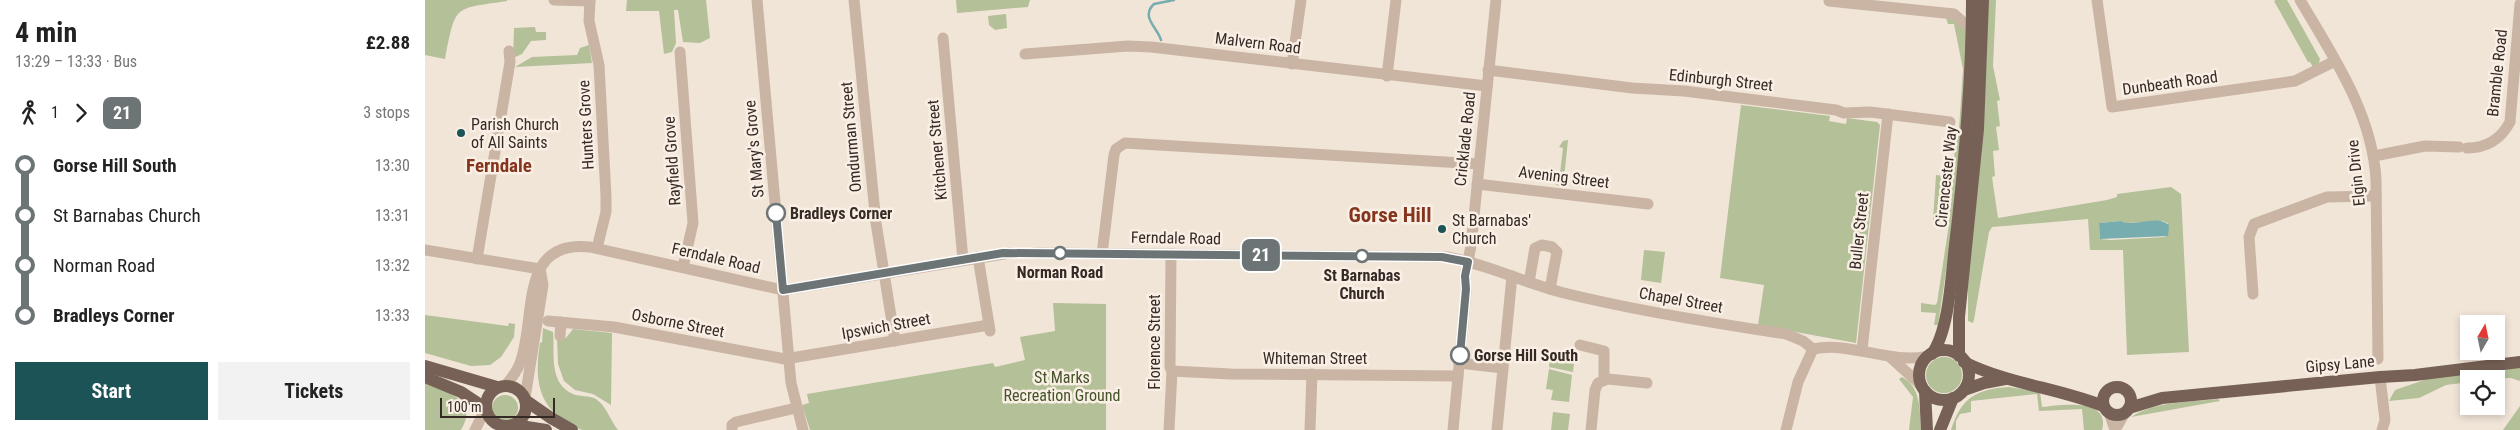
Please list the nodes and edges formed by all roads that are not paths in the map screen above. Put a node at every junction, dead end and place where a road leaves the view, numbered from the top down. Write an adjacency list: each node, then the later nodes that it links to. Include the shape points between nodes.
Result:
1 (554, 0): 2 (street, Hunters Grove)
2 (590, 0): 32 (street, Hunters Grove, via 589,21 599,65 606,196)
3 (757, 0): 48 (street, St Mary's Grove)
4 (855, 0): 44 (street, Omdurman Street, via 875,223)
5 (1301, 0): 21 (street)
6 (1396, 0): 23 (street)
7 (1496, 0): 22 (street, Cricklade Road)
8 (1971, 0): 14 (street); 15 (main road, Cirencester Way)
9 (1983, 0): 60 (main road, Cirencester Way, via 1978,122 1959,317)
10 (2097, 0): 20 (street, Dunbeath Road, via 2113,107 2295,81)
11 (2301, 0): 20 (street, Elgin Drive)
12 (1829, 1): 14 (street)
13 (2520, 4): 27 (street, Bramble Road, via 2510,122 2501,134 2487,145 2463,148 2425,146)
14 (1954, 14): 15 (street)
15 (1972, 30): 57 (main road, Cirencester Way, via 1961,204 1943,323 1938,343)
16 (943, 38): 40 (street, Kitchener Street)
17 (509, 51): 39 (street, via 510,62)
18 (680, 52): 42 (street, Rayfield Grove, via 693,223)
19 (1025, 54): 21 (street, Malvern Road, via 1141,46)
20 (2335, 61): 27 (street, Elgin Drive, via 2362,114)
21 (1292, 64): 23 (street, Malvern Road)
22 (1488, 70): 24 (street, Cricklade Road); 25 (street, Edinburgh Street, via 1632,88 1704,93 1844,113)
23 (1387, 76): 24 (street, Malvern Road)
24 (1487, 86): 28 (street, Cricklade Road)
25 (1888, 114): 26 (street, Edinburgh Street); 56 (street, Buller Street)
26 (1950, 122)
27 (2374, 156): 30 (street, Elgin Drive)
28 (1479, 164): 29 (street, Cricklade Road); 36 (street, via 1125,143 1116,149 1114,156)
29 (1477, 184): 31 (street, Avening Street); 41 (street, Cricklade Road)
30 (2376, 196): 49 (street, via 2327,197 2254,224 2249,237); 61 (street, Elgin Drive)
31 (1648, 204)
32 (597, 248): 42 (street, Ferndale Road); 43 (street, Ferndale Road, via 560,248 547,257)
33 (425, 250): 39 (street)
34 (1010, 253): 38 (street, Ferndale Road)
35 (1034, 253): 36 (street, Ferndale Road)
36 (1102, 254): 37 (street, Ferndale Road)
37 (1171, 254): 41 (street, Ferndale Road, via 1442,257); 66 (street, Florence Street)
38 (978, 257): 40 (street, Ferndale Road); 53 (street, Ipswich Street, via 989,328)
39 (477, 259): 43 (street)
40 (963, 260): 44 (street, Ferndale Road)
41 (1468, 262): 45 (street, Chapel Street); 63 (street, Cricklade Road)
42 (683, 267): 48 (street, Ferndale Road)
43 (540, 269): 74 (street, via 534,286 522,360 515,373); 82 (street, via 543,285)
44 (884, 274): 48 (street, Ferndale Road); 53 (street, Omdurman Street)
45 (1512, 276): 46 (street, Chapel Street); 65 (street)
46 (1529, 282): 47 (street, Chapel Street); 47 (street, via 1535,248 1542,245 1553,247 1557,252)
47 (1550, 289): 55 (street, Chapel Street, via 1601,302 1786,334)
48 (783, 290): 59 (street, St Mary's Grove)
49 (2253, 294)
50 (548, 321): 51 (street, Osborne Street)
51 (561, 322): 52 (street); 59 (street, Osborne Street, via 614,327)
52 (560, 336)
53 (895, 341): 59 (street, Ipswich Street)
54 (1580, 345): 72 (street, via 1604,351)
55 (1813, 349): 56 (street, via 1829,346); 98 (street, via 1798,382)
56 (1862, 350): 58 (street)
57 (1930, 355): 58 (street, via 1913,359); 60 (main road, via 1947,351); 75 (main road, via 1919,372)
58 (1889, 357): 75 (street)
59 (789, 358): 83 (street, St Mary's Grove)
60 (1962, 359): 71 (main road); 76 (main road, via 1969,376)
61 (2378, 359)
62 (2520, 362): 70 (main road, Gipsy Lane)
63 (1459, 363): 65 (street); 68 (street, Cricklade Road)
64 (425, 366): 74 (main road)
65 (1503, 368): 96 (street)
66 (1172, 371): 67 (street, Whiteman Street); 93 (street, Florence Street)
67 (1312, 374): 68 (street, Whiteman Street); 94 (street)
68 (1458, 376): 95 (street, Cricklade Road)
69 (425, 377): 84 (main road, via 463,394)
70 (2380, 377): 81 (main road, Gipsy Lane); 102 (street, via 2385,420)
71 (2007, 378): 76 (main road); 79 (main road)
72 (1604, 380): 73 (street); 97 (street, via 1597,384 1595,390)
73 (1647, 383)
74 (501, 386): 82 (main road, via 517,389); 84 (main road, via 488,396)
75 (1923, 389): 80 (main road, via 1936,399); 99 (main road)
76 (1964, 390): 80 (main road)
77 (2126, 390): 78 (main road, via 2114,387); 81 (main road, Gipsy Lane); 86 (main road, via 2131,400)
78 (2106, 392): 79 (main road); 85 (main road)
79 (2075, 394): 85 (main road)
80 (1953, 398): 100 (main road)
81 (2162, 398): 86 (main road, Gipsy Lane)
82 (525, 399): 87 (main road, via 525,413); 90 (main road)
83 (796, 408): 91 (street, via 736,422); 92 (street, St Mary's Grove)
84 (485, 409): 87 (main road, via 496,424); 88 (street)
85 (2106, 409): 86 (main road, via 2119,414); 101 (street)
86 (2127, 409): 101 (street)
87 (511, 427): 89 (main road)
88 (475, 430)
89 (546, 430)
90 (572, 430)
91 (732, 430)
92 (803, 430)
93 (1169, 430)
94 (1310, 430)
95 (1453, 430)
96 (1497, 430)
97 (1591, 430)
98 (1786, 430)
99 (1927, 430)
100 (1940, 430)
101 (2115, 430)
102 (2382, 430)

